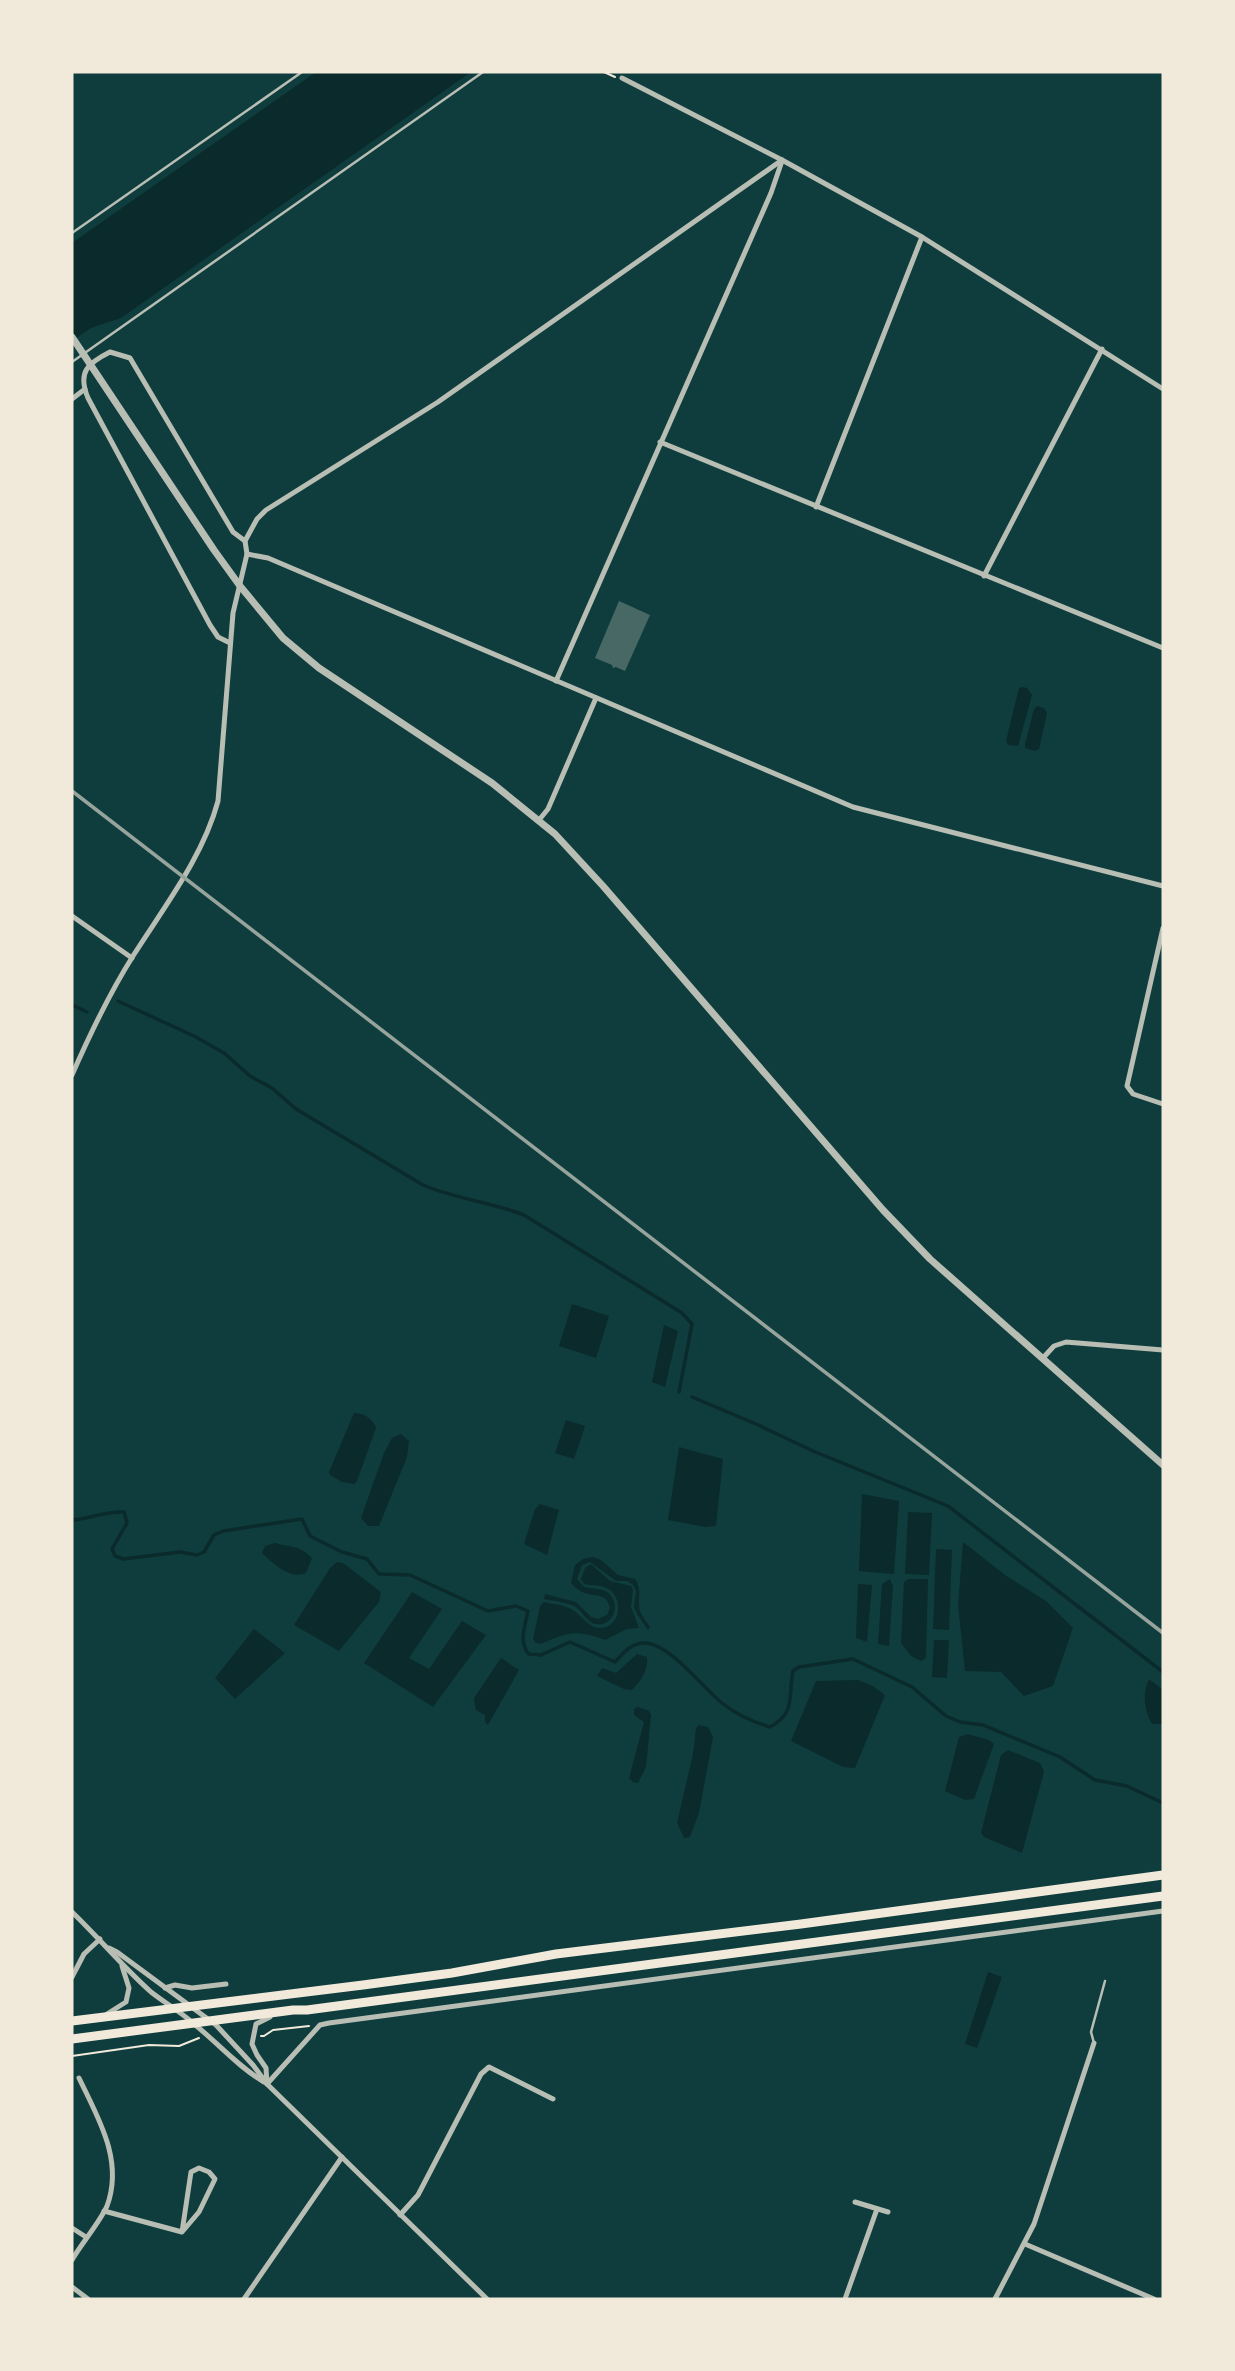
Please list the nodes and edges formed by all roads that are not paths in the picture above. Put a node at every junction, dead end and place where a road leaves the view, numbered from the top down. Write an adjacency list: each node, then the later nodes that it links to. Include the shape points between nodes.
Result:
1 (302, 72): 5 (lane)
2 (483, 72): 9 (lane)
3 (622, 78): 4 (street)
4 (782, 160): 6 (street); 13 (street); 15 (street, via 438,402 266,510)
5 (72, 233)
6 (922, 237): 8 (street); 14 (street)
7 (72, 337): 18 (street)
8 (1102, 349): 11 (street); 17 (street)
9 (72, 362)
10 (85, 389): 12 (street); 15 (street, via 86,370 94,360 110,352 130,358 233,533); 19 (street, via 210,625)
11 (1163, 389)
12 (72, 398)
13 (660, 442): 14 (street); 21 (street)
14 (816, 507): 17 (street)
15 (245, 541): 16 (street)
16 (247, 554): 18 (street); 21 (street, via 261,555)
17 (985, 576): 20 (street)
18 (240, 586): 19 (street); 23 (street, via 283,638 312,662 492,783)
19 (230, 643): 27 (street, via 218,801 211,827)
20 (1163, 648)
21 (556, 681): 22 (street)
22 (596, 698): 23 (street); 24 (street, via 853,807)
23 (539, 820): 31 (street, via 603,886 883,1210 930,1259)
24 (1163, 886)
25 (72, 916): 27 (street)
26 (1163, 928): 29 (street, via 1127,1086 1133,1094)
27 (132, 958): 28 (street, via 97,1017)
28 (72, 1075)
29 (1163, 1104)
30 (1163, 1350): 31 (street, via 1066,1342 1054,1346)
31 (1042, 1359): 32 (street)
32 (1163, 1465)
33 (1163, 1875): 44 (highway)
34 (1163, 1896): 46 (highway)
35 (72, 1912): 37 (street)
36 (1163, 1912): 54 (street, via 320,2025)
37 (100, 1939): 38 (street); 40 (street, via 84,1954)
38 (109, 1948): 39 (street); 43 (street)
39 (120, 1963): 45 (street); 47 (street, via 129,1988 126,2002)
40 (72, 1977)
41 (1105, 1981): 52 (lane, via 1091,2032)
42 (226, 1984): 43 (street)
43 (165, 1988): 44 (street)
44 (190, 2007): 45 (highway); 49 (street)
45 (175, 2010): 47 (highway); 50 (street)
46 (307, 2010): 49 (highway); 54 (street, via 256,2024 252,2044 266,2068)
47 (97, 2018): 48 (highway)
48 (72, 2021)
49 (210, 2021): 50 (highway); 54 (street)
50 (194, 2023): 51 (highway); 54 (street)
51 (72, 2039)
52 (1094, 2043): 65 (street)
53 (79, 2078): 59 (street, via 112,2155)
54 (267, 2084): 56 (street)
55 (554, 2099): 61 (street, via 489,2067 481,2074 418,2194)
56 (342, 2157): 61 (street); 69 (street)
57 (855, 2202): 58 (street)
58 (877, 2209): 60 (street); 71 (street)
59 (104, 2211): 63 (street); 64 (street)
60 (888, 2212)
61 (400, 2215): 70 (street)
62 (72, 2228): 64 (street)
63 (183, 2232): 63 (street, via 191,2172 199,2168 215,2179)
64 (86, 2236): 66 (street)
65 (1025, 2244): 72 (street); 73 (street)
66 (72, 2260)
67 (72, 2287): 68 (street)
68 (88, 2299)
69 (244, 2299)
70 (487, 2299)
71 (845, 2299)
72 (995, 2299)
73 (1154, 2299)

